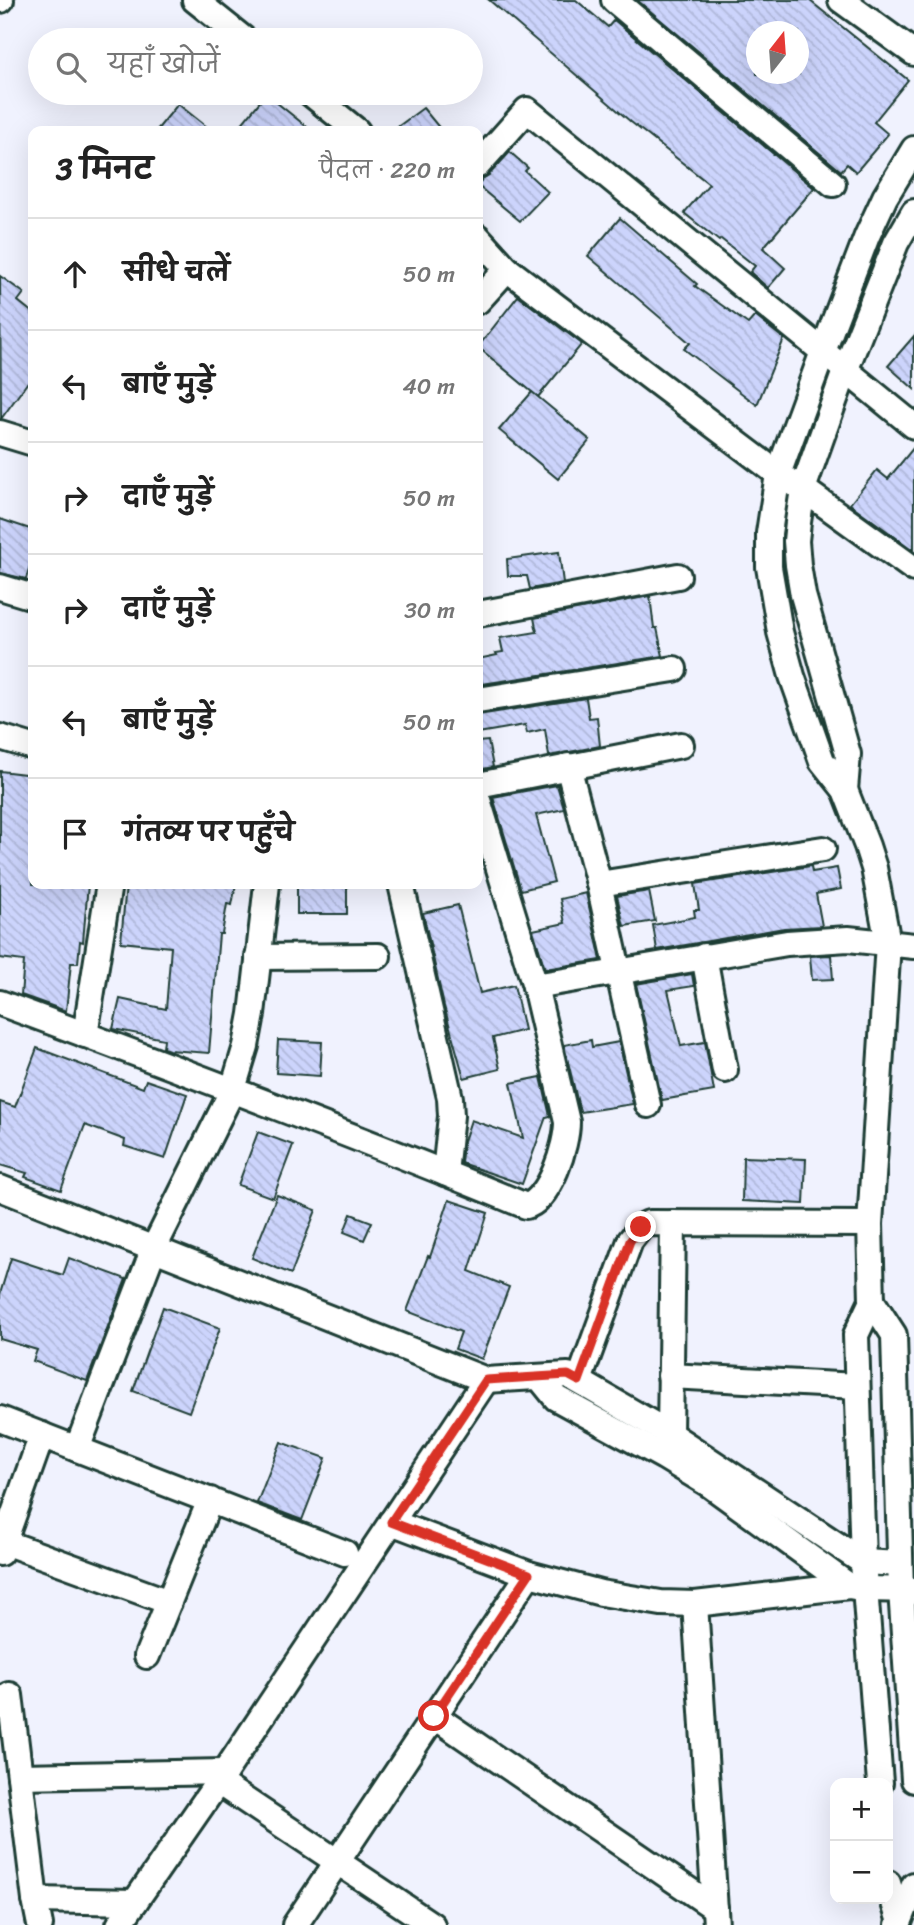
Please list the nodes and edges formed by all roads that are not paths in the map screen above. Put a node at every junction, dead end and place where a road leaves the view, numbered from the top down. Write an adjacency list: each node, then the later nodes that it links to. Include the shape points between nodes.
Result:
1 (195, 0): 4 (street)
2 (841, 0): 5 (street)
3 (617, 1): 10 (street)
4 (230, 28)
5 (914, 53)
6 (325, 105): 7 (street)
7 (351, 126)
8 (914, 149): 16 (street, via 867,236)
9 (483, 159): 16 (street, via 527,110)
10 (833, 184)
11 (914, 212): 13 (street)
12 (483, 242): 14 (street)
13 (905, 250): 17 (street)
14 (507, 268): 15 (street); 21 (street)
15 (483, 295)
16 (823, 352): 17 (street); 21 (street)
17 (845, 371): 18 (street); 22 (street)
18 (914, 426)
19 (0, 433): 20 (street)
20 (28, 441)
21 (778, 474): 22 (street); 35 (street, via 769,567 780,632 822,761)
22 (803, 489): 23 (street); 35 (street, via 796,541 798,565 848,754)
23 (914, 569)
24 (678, 576): 27 (street)
25 (0, 587): 26 (street)
26 (28, 595)
27 (483, 613)
28 (674, 669): 29 (street)
29 (483, 699)
30 (0, 737): 31 (street)
31 (28, 745)
32 (681, 745): 33 (street)
33 (568, 766): 34 (street); 38 (street)
34 (483, 784)
35 (845, 790): 42 (street, via 874,869)
36 (483, 816): 48 (street)
37 (823, 849): 38 (street)
38 (599, 884): 47 (street)
39 (108, 889): 50 (street)
40 (266, 889): 46 (street)
41 (402, 889): 54 (street, via 450,1098)
42 (888, 943): 43 (street); 45 (street, via 848,939 787,943); 57 (street)
43 (914, 946)
44 (378, 956): 46 (street)
45 (704, 956): 47 (street); 51 (street)
46 (258, 957): 52 (street, via 246,1046)
47 (619, 972): 48 (street); 53 (street)
48 (535, 986): 54 (street, via 568,1122 564,1150 543,1195 526,1206)
49 (0, 1003): 50 (street)
50 (85, 1035): 52 (street)
51 (725, 1070)
52 (233, 1089): 54 (street); 58 (street)
53 (648, 1105)
54 (445, 1173)
55 (0, 1188): 58 (street)
56 (673, 1223): 57 (street); 60 (street); 63 (street, via 649,1223 630,1241)
57 (870, 1224): 59 (street)
58 (154, 1248): 62 (street); 68 (street)
59 (872, 1301): 64 (street, via 856,1335); 74 (street, via 894,1335)
60 (670, 1376): 64 (street); 66 (street)
61 (539, 1377): 62 (street); 63 (street, via 568,1375); 76 (street, via 556,1398 710,1485)
62 (486, 1380): 70 (street)
63 (579, 1381): 66 (street)
64 (858, 1386): 73 (street)
65 (0, 1419): 67 (street)
66 (670, 1434): 73 (street)
67 (42, 1435): 68 (street); 71 (street)
68 (77, 1449): 69 (street)
69 (210, 1500): 72 (street); 78 (street)
70 (391, 1522): 75 (street); 84 (street)
71 (2, 1548): 78 (street)
72 (345, 1553)
73 (863, 1562): 74 (street); 76 (street)
74 (900, 1563): 77 (street)
75 (529, 1574): 79 (street, via 635,1600); 82 (street)
76 (858, 1588): 77 (street); 79 (street); 85 (street)
77 (907, 1590): 86 (street)
78 (169, 1602): 80 (street)
79 (695, 1604): 92 (street)
80 (147, 1657)
81 (10, 1695): 83 (street)
82 (434, 1716): 87 (street); 92 (street)
83 (20, 1776): 84 (street); 89 (street)
84 (222, 1777): 87 (street); 91 (street)
85 (879, 1778)
86 (914, 1780)
87 (336, 1861): 96 (street); 97 (street)
88 (914, 1885): 93 (street)
89 (35, 1900): 91 (street); 94 (street)
90 (893, 1901): 93 (street)
91 (135, 1902): 95 (street)
92 (716, 1916)
93 (899, 1922)
94 (40, 1925)
95 (119, 1925)
96 (295, 1925)
97 (432, 1925)

